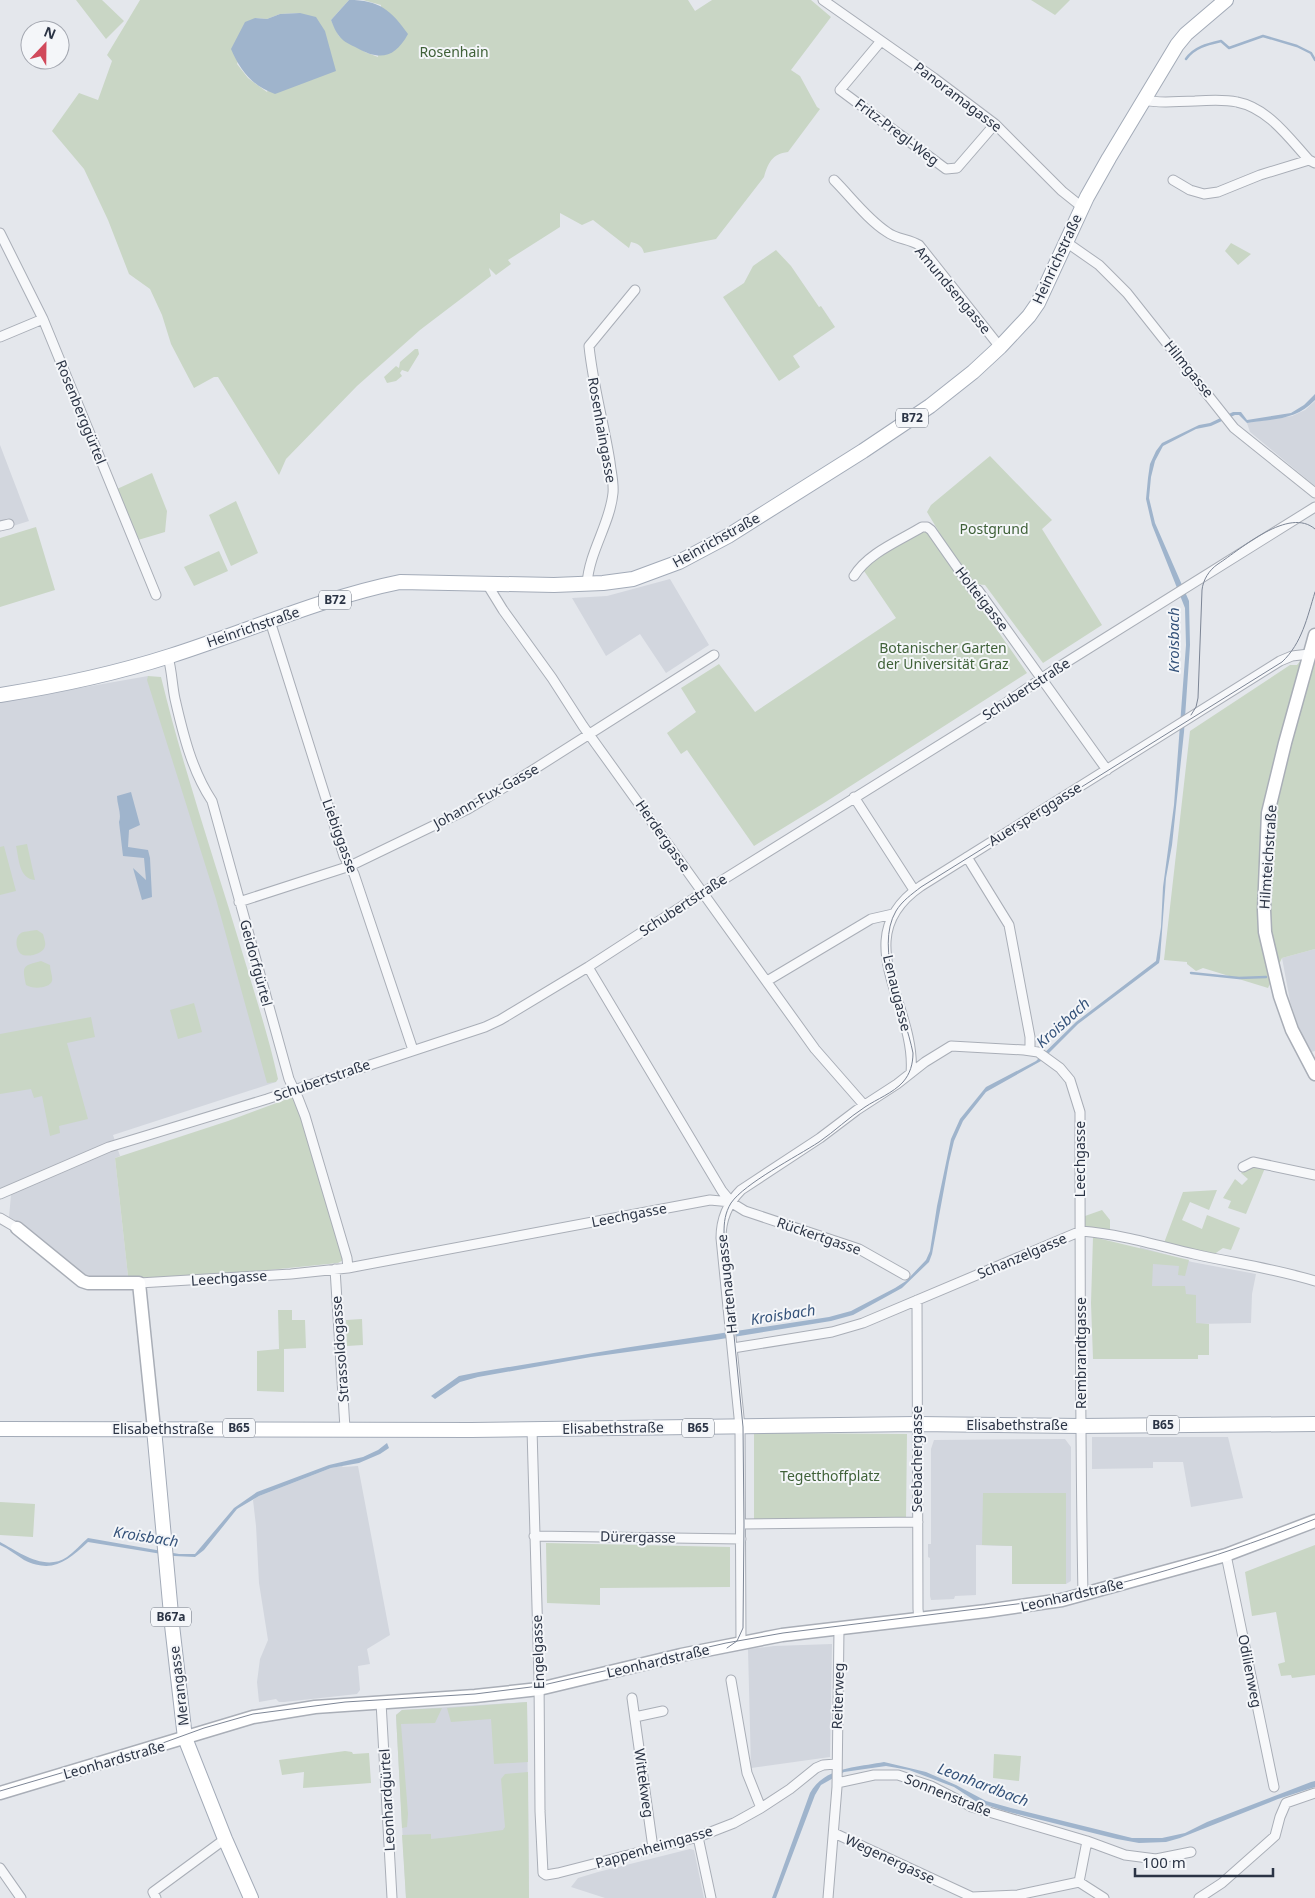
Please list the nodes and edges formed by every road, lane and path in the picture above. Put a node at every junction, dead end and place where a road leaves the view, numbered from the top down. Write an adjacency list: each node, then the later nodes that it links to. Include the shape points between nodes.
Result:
1 (823, 0): 3 (street, Panoramagasse)
2 (1226, 0): 4 (main road, Heinrichstraße / B72, via 1186,34)
3 (881, 41): 5 (street, Panoramagasse); 5 (street, Fritz-Pregl-Weg, via 840,90 904,138 950,170 957,168)
4 (1144, 100): 6 (street, via 1159,103 1218,100 1252,107 1268,117); 9 (main road, Heinrichstraße / B72)
5 (994, 124): 9 (street, Panoramagasse)
6 (1312, 162): 8 (street, via 1204,194)
7 (834, 180): 15 (street, Amundsengasse, via 887,233 919,245)
8 (1174, 180)
9 (1082, 207): 11 (main road, Heinrichstraße / B72)
10 (0, 233): 13 (street, Rosenberggürtel)
11 (1066, 242): 15 (main road, Heinrichstraße / B72, via 1038,303); 16 (street, Hilmgasse, via 1110,274 1234,428)
12 (635, 290): 20 (street, Rosenhaingasse, via 589,346 594,390 614,491 588,570)
13 (43, 319): 14 (street); 21 (street, Rosenberggürtel)
14 (0, 337)
15 (1000, 347): 20 (main road, Heinrichstraße / B72, via 930,406 728,536 678,562 633,579)
16 (1315, 493)
17 (1313, 508): 27 (street, Schubertstraße)
18 (854, 576): 27 (street, Holteigasse, via 873,557 927,527)
19 (487, 584): 20 (main road, Heinrichstraße / B72); 22 (main road, Heinrichstraße / B72, via 400,582); 29 (street, Herdergasse)
20 (587, 584)
21 (156, 595)
22 (270, 620): 26 (main road, Heinrichstraße / B72); 33 (street, Liebiggasse, via 344,856)
23 (1315, 635): 24 (main road, Hilmteichstraße)
24 (1309, 654): 30 (street, Auersperggasse, via 1280,661); 43 (main road, Hilmteichstraße, via 1268,813 1264,910 1265,932 1280,996 1292,1030)
25 (714, 655): 29 (street, Johann-Fux-Gasse)
26 (168, 657): 28 (main road, Heinrichstraße / B72, via 121,671); 36 (street, Geidorfgürtel, via 175,698 194,766 212,801)
27 (1042, 678): 30 (street, Holteigasse); 31 (street, Schubertstraße)
28 (0, 695)
29 (589, 734): 33 (street, Johann-Fux-Gasse, via 468,808); 35 (street, Herdergasse)
30 (1107, 770): 32 (street, Auersperggasse)
31 (854, 797): 34 (street); 35 (street, Schubertstraße)
32 (967, 857): 34 (street, Auersperggasse); 41 (street, via 1009,925)
33 (350, 866): 36 (street, Johann-Fux-Gasse); 40 (street, Liebiggasse)
34 (914, 890): 37 (street, Auersperggasse)
35 (702, 892): 38 (street, Schubertstraße); 39 (street, Herdergasse)
36 (240, 902): 44 (street, Geidorfgürtel)
37 (893, 914): 39 (street, via 871,919); 42 (street, Lenaugasse, via 886,933 886,954 911,1054)
38 (588, 967): 40 (street, Schubertstraße, via 486,1027); 49 (street)
39 (767, 982): 45 (street, Herdergasse, via 815,1049)
40 (413, 1050): 44 (street, Schubertstraße)
41 (1034, 1051): 42 (street, via 951,1046); 52 (street, Leechgasse, via 1060,1068 1070,1080 1080,1112)
42 (911, 1073): 45 (street)
43 (1315, 1074)
44 (293, 1089): 48 (street, Schubertstraße, via 109,1147); 53 (street, Geidorfgürtel, via 305,1116)
45 (864, 1105): 49 (street, via 741,1190)
46 (1243, 1166): 47 (street, via 1253,1162)
47 (1315, 1176)
48 (0, 1194)
49 (730, 1202): 53 (street, Leechgasse, via 710,1200); 55 (street, Rückertgasse, via 746,1211 859,1249); 59 (street, Hartenaugasse, via 721,1230)
50 (0, 1218): 51 (street, Leechgasse)
51 (17, 1228): 57 (main road, Leechgasse, via 82,1281)
52 (1081, 1231): 56 (street, Schanzelgasse, via 1112,1234); 58 (street, Schanzelgasse); 62 (street, Rembrandtgasse)
53 (348, 1268): 54 (street, Leechgasse)
54 (335, 1269): 57 (street, Leechgasse); 64 (street, Strassoldogasse)
55 (905, 1275)
56 (1315, 1281)
57 (139, 1283): 66 (main road, Merangasse)
58 (917, 1300): 59 (street, Schanzelgasse, via 832,1332); 60 (street, Seebachergasse)
59 (733, 1343): 63 (street, Hartenaugasse)
60 (917, 1424): 62 (main road, Elisabethstraße / B65); 63 (main road, Elisabethstraße / B65); 69 (street, Seebachergasse)
61 (1315, 1424): 62 (main road, Elisabethstraße / B65)
62 (1081, 1426): 74 (street, Rembrandtgasse)
63 (740, 1427): 67 (main road, Elisabethstraße / B65); 70 (street, Hartenaugasse)
64 (345, 1428): 66 (main road, Elisabethstraße / B65); 67 (main road, Elisabethstraße / B65)
65 (0, 1429): 66 (main road, Elisabethstraße / B65)
66 (154, 1429): 84 (main road, Merangasse / B67a)
67 (532, 1429): 71 (street, Engelgasse)
68 (1315, 1521): 73 (main road, Leonhardstraße)
69 (918, 1522): 70 (street); 75 (street, Seebachergasse)
70 (742, 1524): 72 (street, Hartenaugasse)
71 (534, 1536): 72 (street, Dürergasse); 79 (street, Engelgasse)
72 (741, 1539): 77 (street, Hartenaugasse)
73 (1226, 1555): 74 (main road, Leonhardstraße); 87 (street, Odilienweg)
74 (1083, 1595): 75 (main road, Leonhardstraße, via 1030,1606)
75 (919, 1619): 76 (main road, Leonhardstraße)
76 (839, 1629): 77 (main road, Leonhardstraße); 85 (street, Reiterweg)
77 (741, 1643): 79 (main road, Leonhardstraße)
78 (731, 1680): 90 (street, via 747,1773)
79 (540, 1688): 81 (main road, Leonhardstraße); 98 (street, Engelgasse, via 540,1811)
80 (632, 1698): 83 (street, Wittekweg)
81 (381, 1702): 84 (main road, Leonhardstraße, via 315,1707 253,1717); 103 (street, Leonhardgürtel)
82 (663, 1711): 83 (street)
83 (635, 1717): 95 (street, Wittekweg)
84 (185, 1738): 88 (main road, Leonhardstraße); 93 (main road, Merangasse / B67a)
85 (836, 1766): 86 (street, Reiterweg); 90 (street, Pappenheimgasse, via 816,1768)
86 (837, 1781): 91 (street, Reiterweg); 94 (street, Sonnenstraße, via 898,1775 932,1786 972,1807)
87 (1274, 1787)
88 (0, 1793)
89 (1315, 1793): 108 (street, via 1286,1804 1275,1836 1222,1883)
90 (761, 1808): 92 (street, Pappenheimgasse)
91 (834, 1833): 105 (street, Reiterweg); 106 (street, Wegenergasse)
92 (698, 1838): 95 (street, Pappenheimgasse); 104 (street)
93 (225, 1839): 100 (street); 102 (main road, Merangasse / B67a)
94 (1086, 1841): 96 (street, Sonnenstraße, via 1125,1854 1156,1859); 99 (street)
95 (652, 1848): 98 (street, Pappenheimgasse, via 558,1874)
96 (1191, 1852)
97 (0, 1868): 101 (street)
98 (544, 1874)
99 (1079, 1882): 106 (street, Wegenergasse, via 1018,1895); 107 (street)
100 (155, 1895)
101 (21, 1898)
102 (251, 1898)
103 (392, 1898)
104 (711, 1898)
105 (828, 1898)
106 (972, 1898)
107 (1104, 1898)
108 (1199, 1898)

